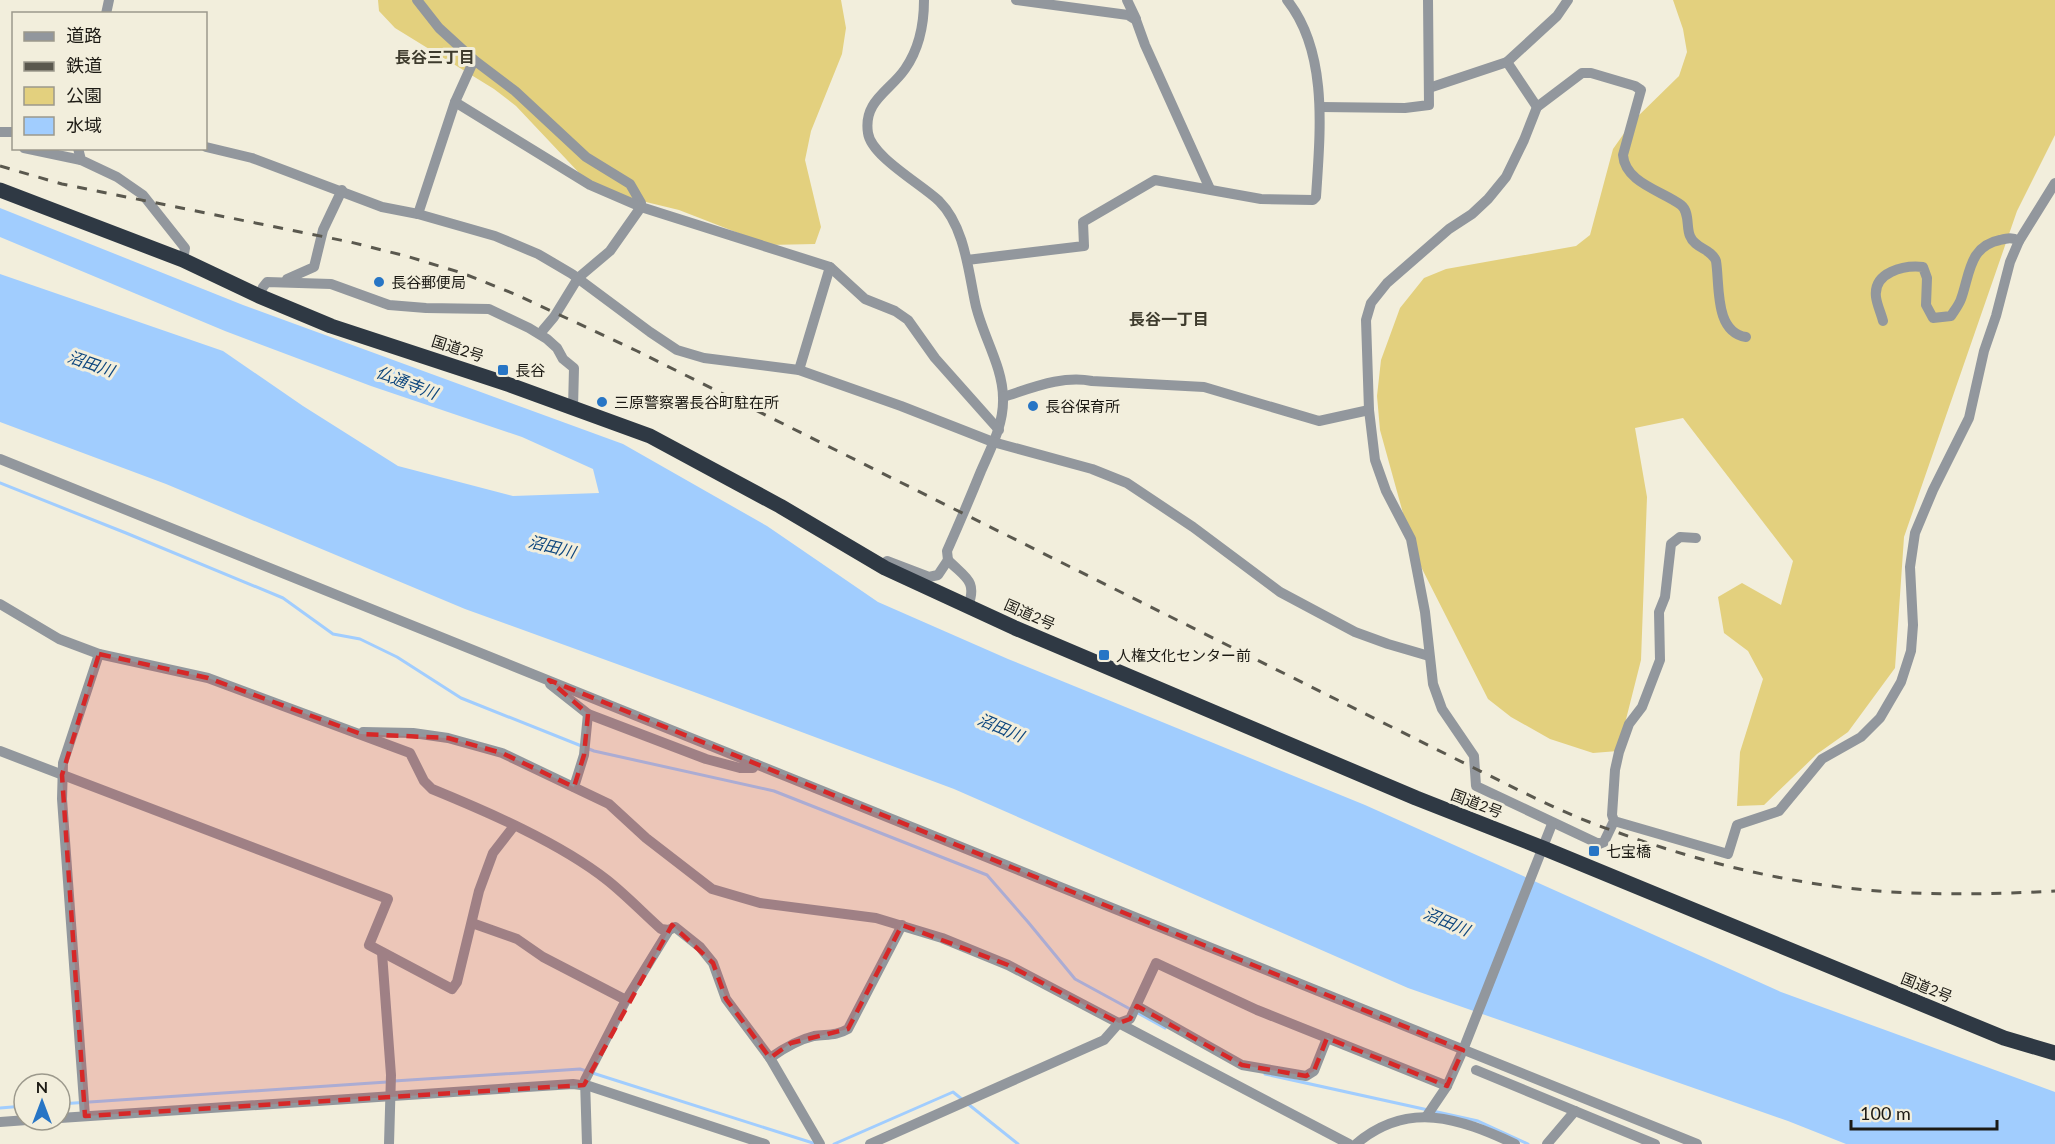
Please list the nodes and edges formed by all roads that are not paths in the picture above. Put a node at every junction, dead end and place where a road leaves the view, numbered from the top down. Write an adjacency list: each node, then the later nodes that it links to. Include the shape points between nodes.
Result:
1 (417, 0): 9 (street, via 439,28)
2 (924, 0): 26 (street, via 922,29 915,51 904,70 875,100 868,114 868,136 877,151 939,201 953,219)
3 (1016, 0): 8 (street, via 1128,15)
4 (1127, 0): 8 (street)
5 (1287, 0): 13 (street, via 1305,31)
6 (1428, 0): 11 (street)
7 (1568, 0): 10 (street, via 1557,16)
8 (1136, 20): 19 (street)
9 (474, 60): 12 (street); 22 (street, via 515,91 586,157 630,184)
10 (1507, 62): 11 (street); 14 (street)
11 (1429, 88): 13 (street, via 1429,105)
12 (455, 102): 22 (street, via 590,185); 23 (street)
13 (1321, 107): 19 (street, via 1316,197 1312,200 1261,199)
14 (1537, 107): 34 (street, via 1582,73 1641,90 1623,162 1650,189 1682,206 1690,237 1714,255 1724,323); 39 (street, via 1506,177 1488,199 1387,283 1371,303 1366,320)
15 (207, 147): 21 (street, via 252,158)
16 (42, 150): 17 (street)
17 (79, 154): 25 (street, via 143,195 185,248)
18 (2055, 183): 24 (street)
19 (1210, 189): 26 (street, via 1155,180 1083,222 1084,246)
20 (0, 190): 25 (highway, 国道2号)
21 (342, 190): 23 (street, via 382,207); 29 (street, via 323,230 314,267)
22 (641, 207): 27 (street); 28 (street, via 610,251)
23 (418, 214): 28 (street, via 495,236 538,254)
24 (2019, 241): 31 (street, via 2012,237 1992,241 1979,250 1951,316 1933,318 1926,305 1927,278 1923,267 1910,265 1888,273 1877,284); 57 (street, via 1984,351 1969,418 1915,533 1910,567 1911,651 1901,682 1880,718 1862,737 1822,759 1779,811 1737,825 1728,854)
25 (183, 260): 30 (highway, 国道2号)
26 (967, 260): 37 (street, via 977,315)
27 (830, 267): 36 (street); 40 (street, via 865,298 908,320 935,358)
28 (578, 278): 33 (street); 36 (street, via 677,350 704,358)
29 (279, 282): 30 (street, via 267,282); 32 (street, via 331,284 388,305 489,309)
30 (259, 296): 38 (highway, 国道2号, via 331,326)
31 (1883, 321)
32 (516, 322): 33 (street, via 526,321); 35 (street)
33 (543, 330): 35 (street, via 554,339)
34 (1746, 337)
35 (557, 348): 38 (street, via 574,368)
36 (799, 370): 41 (street)
37 (1004, 397): 39 (street, via 1056,381 1080,379 1204,387 1319,421); 40 (street)
38 (573, 408): 44 (highway, 国道2号, via 650,436)
39 (1369, 410): 49 (street, via 1375,460 1411,539)
40 (999, 430): 41 (street)
41 (993, 442): 45 (street, via 947,551); 49 (street, via 1092,469 1127,483 1193,526 1280,592 1355,632)
42 (0, 459): 50 (street)
43 (1696, 538): 57 (street, via 1680,537 1671,544 1665,597 1659,612 1660,660 1619,752)
44 (856, 550): 45 (street, via 860,545 893,564 929,577 938,575); 47 (highway, 国道2号, via 885,568)
45 (948, 560): 47 (street, via 971,581 973,594)
46 (0, 604): 48 (street, via 58,639)
47 (968, 606): 60 (highway, 国道2号)
48 (99, 654): 52 (street, via 208,678); 55 (street)
49 (1429, 656): 58 (street, via 1442,709 1473,756 1476,786)
50 (549, 680): 51 (street, via 550,685); 54 (street)
51 (588, 714): 54 (street, via 706,759 740,768 753,768); 56 (street, via 584,755)
52 (361, 734): 56 (street, via 413,733 448,738 502,753); 59 (street, via 410,753 424,782 432,789)
53 (0, 751): 55 (street)
54 (756, 764): 69 (street)
55 (62, 775): 64 (street, via 388,899 369,945); 77 (street)
56 (574, 787): 62 (street, via 609,804 712,889 760,903)
57 (1614, 821): 58 (street, via 1604,842 1599,844)
58 (1552, 824): 60 (street)
59 (514, 826): 61 (street, via 493,853); 63 (street, via 606,879 661,929)
60 (1541, 855): 69 (street); 70 (highway, 国道2号, via 2004,1038)
61 (472, 923): 64 (street, via 458,982 452,989); 65 (street, via 517,939 543,957)
62 (902, 925): 67 (street, via 1008,965); 71 (street, via 848,1029 791,1044)
63 (669, 930): 65 (street); 71 (street, via 675,927 700,946 713,963 726,999)
64 (382, 953): 75 (street)
65 (627, 1000): 73 (street)
66 (1137, 1006): 67 (street, via 1130,1019); 68 (street, via 1242,1065 1306,1076 1314,1071); 68 (street, via 1156,963)
67 (1119, 1023): 84 (street, via 1104,1040); 85 (street)
68 (1327, 1038): 74 (street)
69 (1464, 1047): 74 (street); 90 (street)
70 (2055, 1053)
71 (770, 1058): 83 (street)
72 (1476, 1070): 76 (street)
73 (584, 1083): 75 (street); 81 (street); 82 (street)
74 (1447, 1086): 79 (street)
75 (392, 1096): 77 (street); 80 (street)
76 (1575, 1111): 88 (street); 89 (street)
77 (85, 1116): 78 (street)
78 (72, 1117)
79 (1426, 1117): 86 (street, via 1398,1119); 87 (street, via 1456,1120)
80 (389, 1144)
81 (586, 1144)
82 (765, 1144)
83 (820, 1144)
84 (870, 1144)
85 (1349, 1144)
86 (1356, 1144)
87 (1515, 1144)
88 (1547, 1144)
89 (1655, 1144)
90 (1697, 1144)

